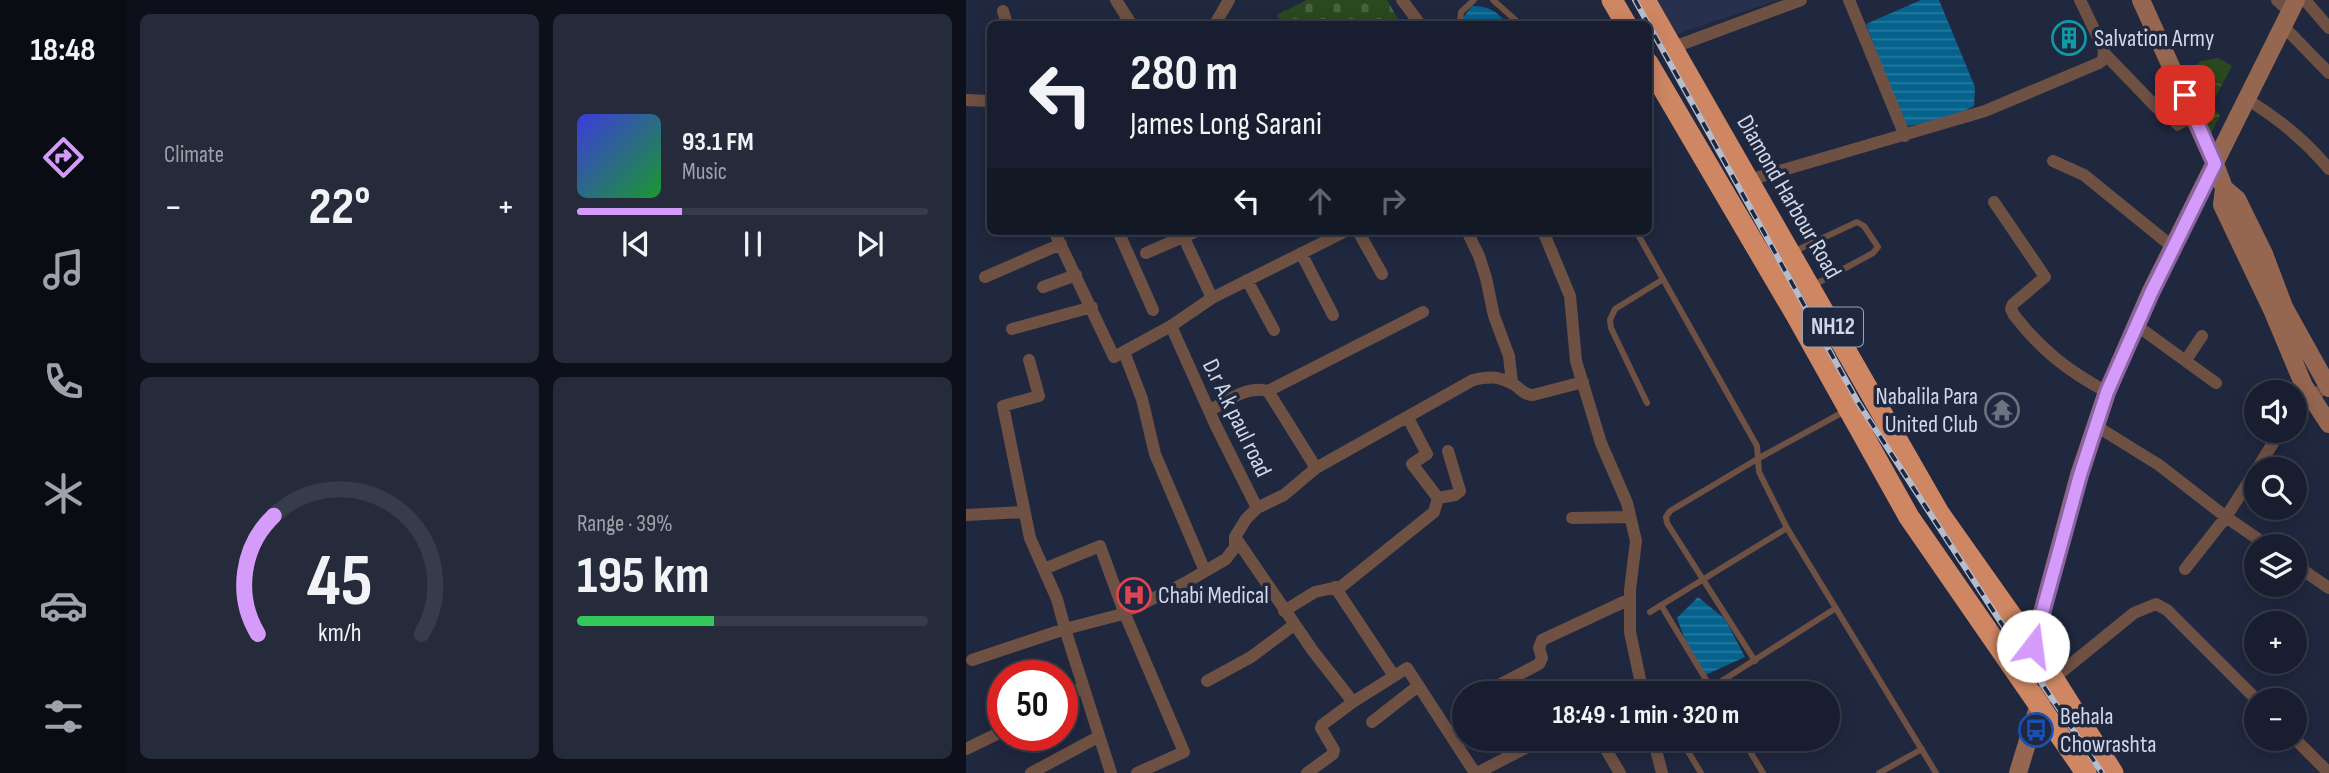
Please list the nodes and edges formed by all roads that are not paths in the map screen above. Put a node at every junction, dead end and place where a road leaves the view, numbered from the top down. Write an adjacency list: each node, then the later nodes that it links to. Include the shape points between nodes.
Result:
1 (1116, 0): 16 (street)
2 (1228, 0): 17 (street)
3 (1402, 0): 18 (street)
4 (1475, 0): 19 (lane, via 1461,12)
5 (1493, 0): 20 (lane)
6 (1612, 0): 21 (highway)
7 (1645, 0): 23 (highway, Diamond Harbour Road / NH12)
8 (1801, 0): 23 (street)
9 (1849, 0): 32 (street)
10 (2080, 0): 24 (street)
11 (2141, 0): 31 (main road)
12 (2305, 0): 22 (street)
13 (2287, 10): 26 (street); 28 (main road)
14 (1003, 11): 15 (street)
15 (1006, 21)
16 (1130, 21)
17 (1216, 21)
18 (1417, 21)
19 (1460, 21)
20 (1517, 21)
21 (1624, 21)
22 (2329, 28)
23 (1674, 47): 36 (highway, Diamond Harbour Road / NH12)
24 (2105, 54): 30 (street); 32 (street, via 2099,63 1984,111)
25 (1652, 70): 71 (highway, NH12)
26 (2329, 73)
27 (966, 100): 29 (street)
28 (2248, 100): 34 (main road); 35 (street, via 2310,146)
29 (987, 101)
30 (2157, 108): 31 (lane, via 2177,128)
31 (2195, 118): 34 (main road)
32 (1905, 136): 36 (street)
33 (2053, 161): 49 (street, via 2084,175)
34 (2215, 164): 37 (main road); 49 (main road)
35 (2329, 169)
36 (1749, 180): 52 (highway, Diamond Harbour Road / NH12)
37 (2224, 188): 75 (main road, via 2237,199 2284,307); 81 (main road, via 2222,205)
38 (1994, 202): 80 (street, via 2045,277 2013,304 2014,315 2042,349)
39 (1056, 235): 48 (street)
40 (1120, 235): 62 (street)
41 (1190, 235): 47 (street)
42 (1338, 235): 51 (street)
43 (1360, 235): 53 (street)
44 (1469, 235): 77 (street, via 1509,356)
45 (1545, 235): 76 (street, via 1570,296 1576,360)
46 (1638, 235): 57 (lane)
47 (1185, 238): 50 (street); 60 (street)
48 (1061, 244): 54 (street); 55 (street)
49 (2174, 248): 67 (main road)
50 (1146, 253)
51 (1301, 253): 56 (street); 64 (street)
52 (1791, 253): 59 (highway, Diamond Harbour Road / NH12); 59 (lane, via 1857,222 1878,247)
53 (1382, 274)
54 (1076, 275): 58 (street); 61 (street)
55 (985, 277)
56 (1247, 280): 60 (street); 69 (street)
57 (1662, 280): 83 (lane, via 1615,309 1610,320); 90 (lane, via 1757,446)
58 (1043, 287)
59 (1810, 287): 66 (highway, Diamond Harbour Road / NH12)
60 (1212, 298): 65 (street)
61 (1092, 307): 68 (street); 72 (street, via 1114,357)
62 (1153, 310)
63 (1423, 312): 79 (street)
64 (1333, 315)
65 (1171, 326): 72 (street); 85 (street, D.r A.k paul road)
66 (1833, 326): 71 (highway); 118 (highway, Diamond Harbour Road / NH12, via 1939,513)
67 (2136, 326): 74 (street); 80 (main road)
68 (1012, 328)
69 (1274, 330)
70 (2202, 336): 74 (street)
71 (1809, 339): 84 (highway, NH12)
72 (1124, 352): 105 (street, via 1142,399 1155,454)
73 (1029, 360): 95 (street, via 1039,396 1003,407)
74 (2186, 360): 78 (street)
75 (2326, 377): 81 (street)
76 (1583, 382): 77 (street, via 1533,395); 97 (street)
77 (1512, 383): 86 (street, via 1493,375 1473,380)
78 (2216, 383)
79 (1268, 391): 85 (street, via 1244,392); 91 (street)
80 (2107, 392): 88 (main road)
81 (2311, 397): 82 (street); 87 (main road)
82 (2307, 401)
83 (1647, 403)
84 (1848, 409): 90 (lane); 133 (highway, NH12, via 1909,517)
85 (1209, 411): 94 (street, D.r A.k paul road)
86 (1408, 418): 91 (street); 93 (street, via 1427,454 1412,464)
87 (2329, 424)
88 (2096, 426): 98 (street, via 2168,472); 118 (main road)
89 (1448, 451): 93 (street, via 1460,491)
90 (1759, 458): 100 (lane, via 1759,472); 107 (lane, via 1666,517)
91 (1316, 468): 94 (street, via 1284,495)
92 (2244, 489): 98 (street)
93 (1438, 498): 108 (street, via 1428,519)
94 (1257, 508): 102 (street, D.r A.k paul road)
95 (1024, 512): 96 (street); 103 (street)
96 (966, 515)
97 (1630, 517): 99 (street); 110 (street, via 1636,541)
98 (2226, 517): 101 (street); 104 (street)
99 (1572, 519)
100 (1787, 528): 107 (lane); 112 (lane)
101 (2251, 534)
102 (1235, 537): 105 (street, D.r A.k paul road, via 1235,547 1226,559); 113 (street)
103 (1044, 569): 114 (street, via 1100,546); 117 (street)
104 (2185, 569)
105 (1205, 571): 114 (street, D.r A.k paul road)
106 (2307, 573): 109 (street)
107 (1703, 580): 111 (lane); 120 (lane)
108 (1335, 587): 113 (street, via 1315,592); 121 (street)
109 (2329, 588)
110 (1630, 599): 124 (street, via 1542,640 1539,664); 125 (street)
111 (1661, 606): 115 (lane); 126 (lane)
112 (1836, 608): 120 (lane); 138 (lane)
113 (1284, 611): 116 (street)
114 (1124, 612): 117 (street, D.r A.k paul road); 148 (street, via 1184,752)
115 (1650, 612)
116 (1294, 625): 123 (street, via 1251,657); 132 (street)
117 (1065, 629): 119 (street, D.r A.k paul road); 129 (street)
118 (2033, 646): 122 (highway, Diamond Harbour Road / NH12)
119 (972, 660)
120 (1755, 662): 127 (lane)
121 (1394, 676): 128 (street, via 1407,668); 132 (street)
122 (2054, 678): 130 (street, via 2134,613 2156,604); 133 (main road); 159 (highway, Diamond Harbour Road / NH12)
123 (1207, 681)
124 (1507, 681)
125 (1638, 681)
126 (1707, 681)
127 (1727, 681)
128 (1419, 686): 134 (street); 150 (street)
129 (1083, 687): 131 (street); 135 (street)
130 (2245, 688)
131 (1078, 690)
132 (1353, 702): 149 (street, via 1322,724 1333,754)
133 (2039, 704): 157 (main road); 158 (highway, NH12)
134 (1372, 722)
135 (1098, 737): 146 (street); 147 (street)
136 (987, 739): 137 (street)
137 (966, 749)
138 (1922, 749): 155 (lane); 156 (lane)
139 (1519, 751): 150 (street)
140 (1607, 751): 151 (street)
141 (1656, 751): 152 (street)
142 (1688, 751): 153 (lane)
143 (1750, 751): 154 (lane)
144 (2307, 751): 145 (street)
145 (2327, 771)
146 (1031, 773)
147 (1111, 773)
148 (1137, 773)
149 (1307, 773)
150 (1476, 773)
151 (1620, 773)
152 (1662, 773)
153 (1702, 773)
154 (1763, 773)
155 (1879, 773)
156 (1936, 773)
157 (2018, 773)
158 (2086, 773)
159 (2113, 773)

